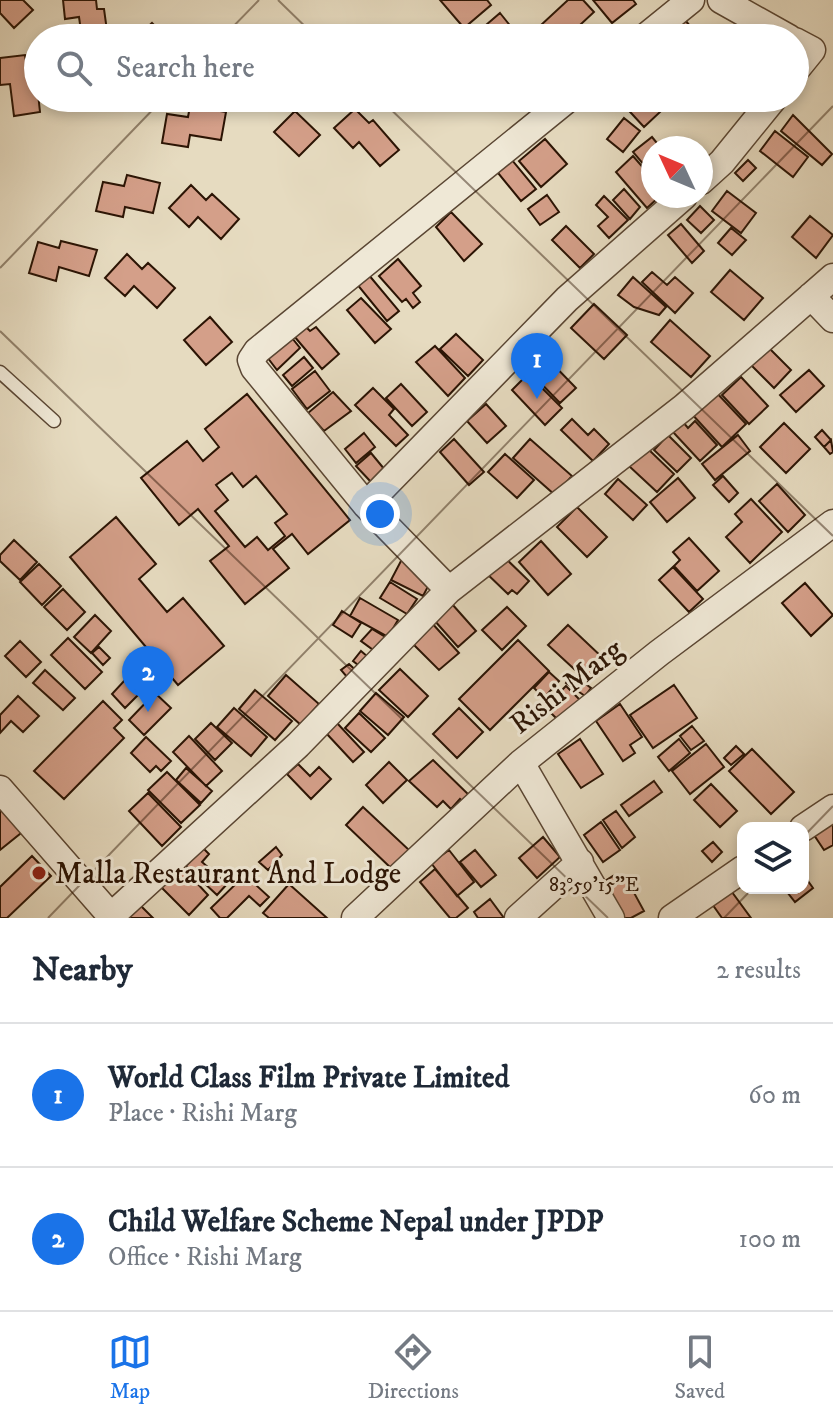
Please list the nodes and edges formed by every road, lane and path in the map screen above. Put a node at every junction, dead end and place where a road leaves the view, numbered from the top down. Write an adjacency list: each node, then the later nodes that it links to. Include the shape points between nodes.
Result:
1 (691, 0): 3 (street)
2 (721, 0): 4 (street)
3 (661, 24)
4 (764, 24)
5 (552, 112): 14 (street, via 251,360)
6 (763, 112): 7 (street)
7 (713, 170)
8 (670, 208): 14 (street, via 567,299)
9 (833, 277): 10 (street)
10 (811, 296): 11 (street); 16 (street, via 684,407)
11 (833, 319)
12 (0, 372): 13 (lane)
13 (54, 421)
14 (366, 505): 16 (street)
15 (833, 523): 17 (street, Rishi Marg)
16 (449, 590): 23 (street, via 298,745)
17 (521, 763): 21 (street); 24 (street, Rishi Marg)
18 (1, 793): 23 (street)
19 (833, 808): 20 (street)
20 (809, 824)
21 (580, 862): 25 (street); 26 (street)
22 (737, 873): 27 (street)
23 (110, 917)
24 (355, 918)
25 (518, 918)
26 (611, 918)
27 (672, 918)

